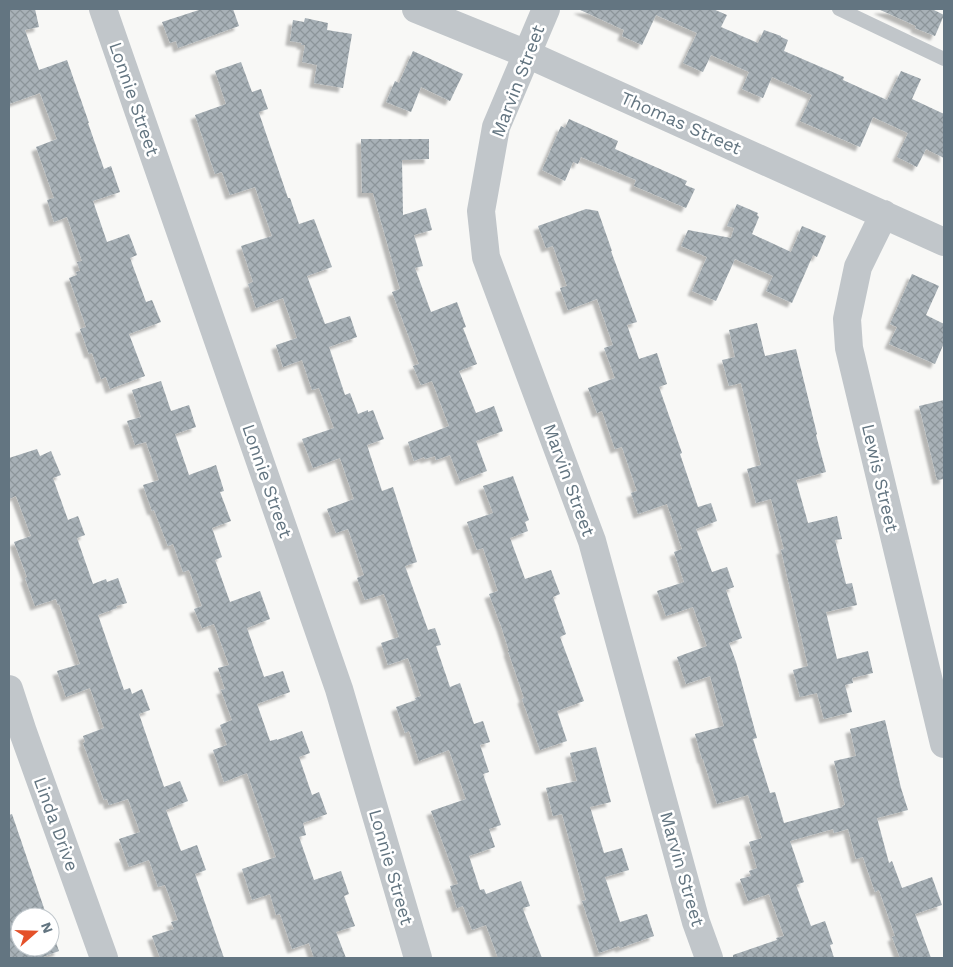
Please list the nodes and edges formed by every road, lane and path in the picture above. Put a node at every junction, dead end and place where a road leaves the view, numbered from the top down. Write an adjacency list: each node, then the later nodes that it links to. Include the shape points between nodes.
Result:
1 (103, 9): 13 (street, Lonnie Street, via 339,689)
2 (416, 9): 5 (street, Thomas Street)
3 (546, 9): 5 (street, Marvin Street)
4 (839, 9): 6 (lane)
5 (527, 54): 7 (street, Thomas Street); 14 (street, Marvin Street, via 496,128 481,211 486,257 592,541 696,922)
6 (944, 59)
7 (884, 214): 8 (street, Thomas Street); 11 (street, Lewis Street, via 858,267 847,319 850,348)
8 (944, 242)
9 (9, 689): 10 (street, Linda Drive)
10 (16, 734): 12 (street, Linda Drive)
11 (944, 744)
12 (104, 958)
13 (418, 958)
14 (709, 958)

